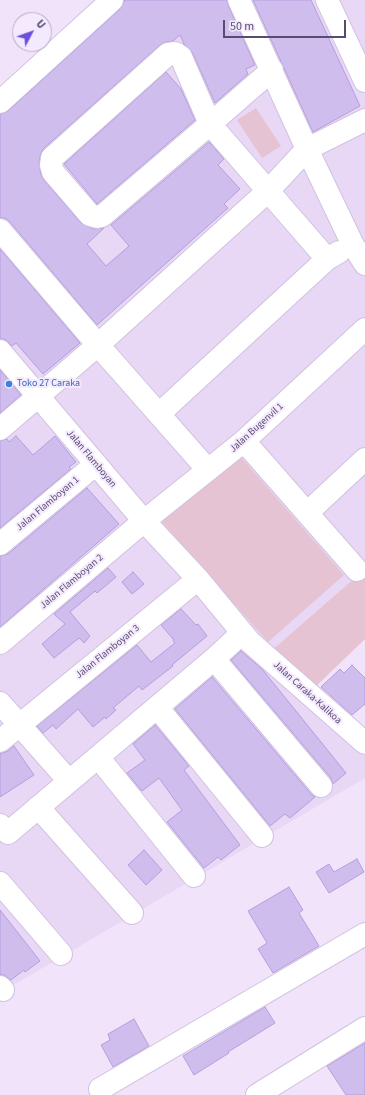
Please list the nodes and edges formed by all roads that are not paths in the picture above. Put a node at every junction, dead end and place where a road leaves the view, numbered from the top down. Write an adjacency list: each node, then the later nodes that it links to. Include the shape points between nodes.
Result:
1 (112, 0): 6 (street)
2 (240, 0): 4 (street)
3 (327, 0): 5 (street)
4 (272, 70): 8 (street); 9 (street)
5 (365, 81)
6 (0, 102)
7 (365, 120): 9 (street)
8 (210, 124): 8 (street, via 102,216 90,215 53,172 51,165 52,158 168,54 175,53 181,56); 10 (street)
9 (307, 149): 10 (street); 12 (street)
10 (268, 191): 13 (street); 16 (street)
11 (0, 230): 16 (street)
12 (353, 245): 13 (street); 14 (street)
13 (327, 259): 19 (street)
14 (365, 264)
15 (365, 329): 21 (street, Jalan Bugenvil 1)
16 (98, 345): 18 (street); 19 (street)
17 (0, 351): 18 (street, Jalan Flamboyan)
18 (38, 397): 20 (street); 23 (street, Jalan Flamboyan)
19 (159, 414): 24 (street)
20 (0, 429)
21 (244, 441): 24 (street, Jalan Bugenvil 1); 25 (street)
22 (365, 459): 25 (street)
23 (96, 464): 26 (street, Jalan Flamboyan); 27 (street, Jalan Flamboyan 1)
24 (208, 470): 26 (street, Jalan Bugenvil 1)
25 (307, 513): 28 (street)
26 (144, 521): 29 (street, Jalan Flamboyan); 31 (street, Jalan Flamboyan 2)
27 (0, 544)
28 (357, 570)
29 (198, 578): 30 (street, Jalan Caraka-Kalikoa); 35 (street, Jalan Flamboyan 3)
30 (246, 638): 32 (street); 37 (street, Jalan Caraka-Kalikoa)
31 (0, 643)
32 (214, 659): 34 (street); 40 (street)
33 (0, 703): 35 (street)
34 (157, 707): 38 (street); 43 (street)
35 (19, 725): 36 (street, Jalan Flamboyan 3); 39 (street)
36 (0, 741)
37 (365, 744)
38 (98, 756): 39 (street); 44 (street)
39 (69, 781): 41 (street)
40 (321, 786)
41 (38, 807): 42 (street); 46 (street)
42 (3, 833)
43 (262, 836)
44 (194, 876)
45 (0, 883): 48 (street)
46 (132, 913)
47 (365, 934): 50 (street)
48 (61, 954)
49 (365, 1028): 51 (street)
50 (100, 1089)
51 (257, 1095)

